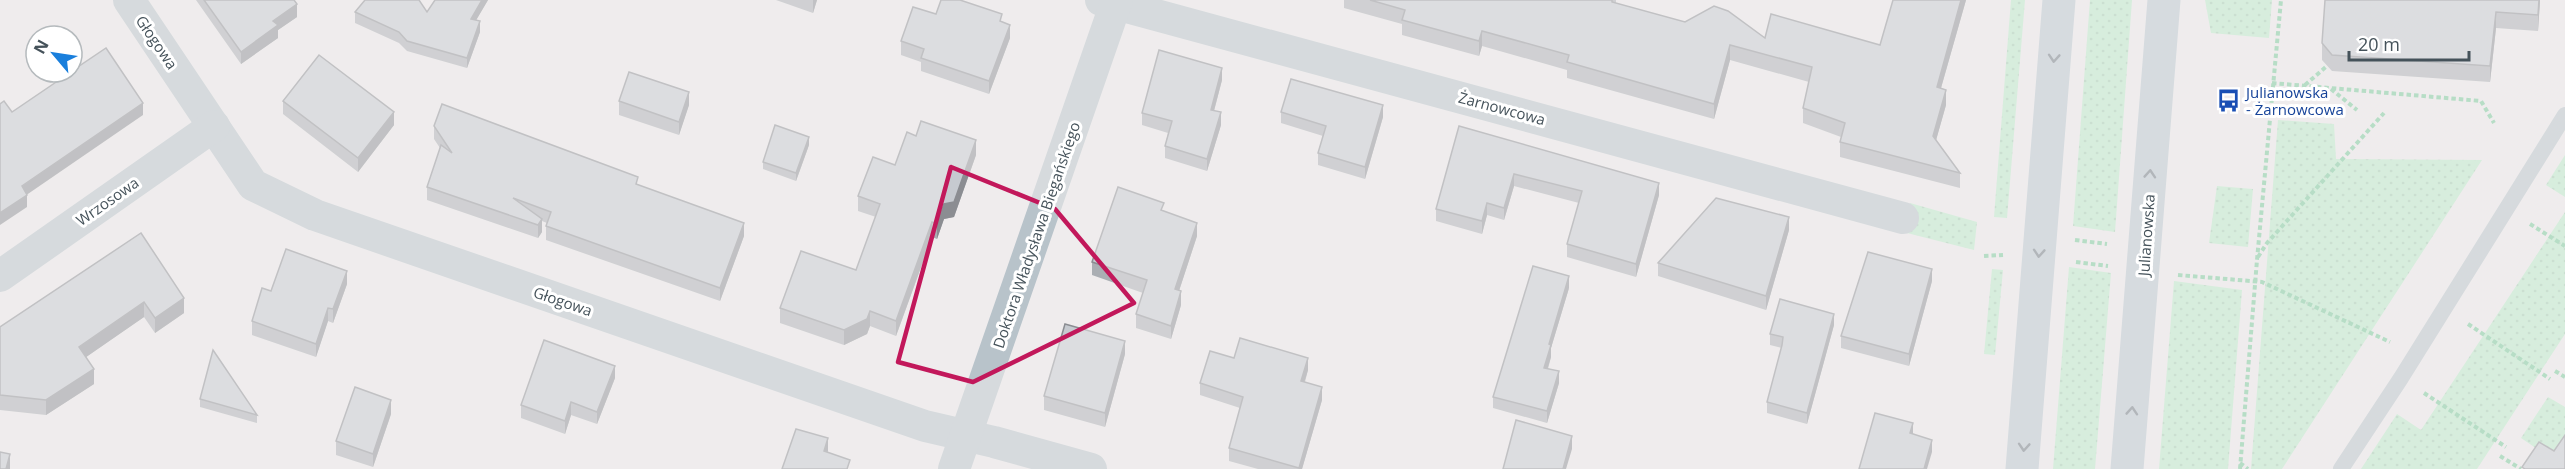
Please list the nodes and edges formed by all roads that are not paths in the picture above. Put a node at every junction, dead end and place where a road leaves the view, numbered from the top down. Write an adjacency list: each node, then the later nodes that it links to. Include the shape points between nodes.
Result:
1 (129, 0): 6 (street, Głogowa)
2 (2059, 0): 12 (main road, one-way to 12)
3 (2164, 0): 13 (main road, Julianowska, one-way to 3)
4 (1112, 1): 7 (street, Żarnowcowa); 9 (street, Doktora Władysława Biegańskiego)
5 (2565, 115): 14 (lane)
6 (214, 126): 8 (street, Wrzosowa); 9 (street, Głogowa, via 253,185 315,215 924,426)
7 (1903, 218)
8 (0, 276)
9 (965, 436): 10 (street, Doktora Władysława Biegańskiego); 11 (street, Głogowa)
10 (954, 469)
11 (1091, 469)
12 (2022, 469)
13 (2127, 469)
14 (2341, 469)

